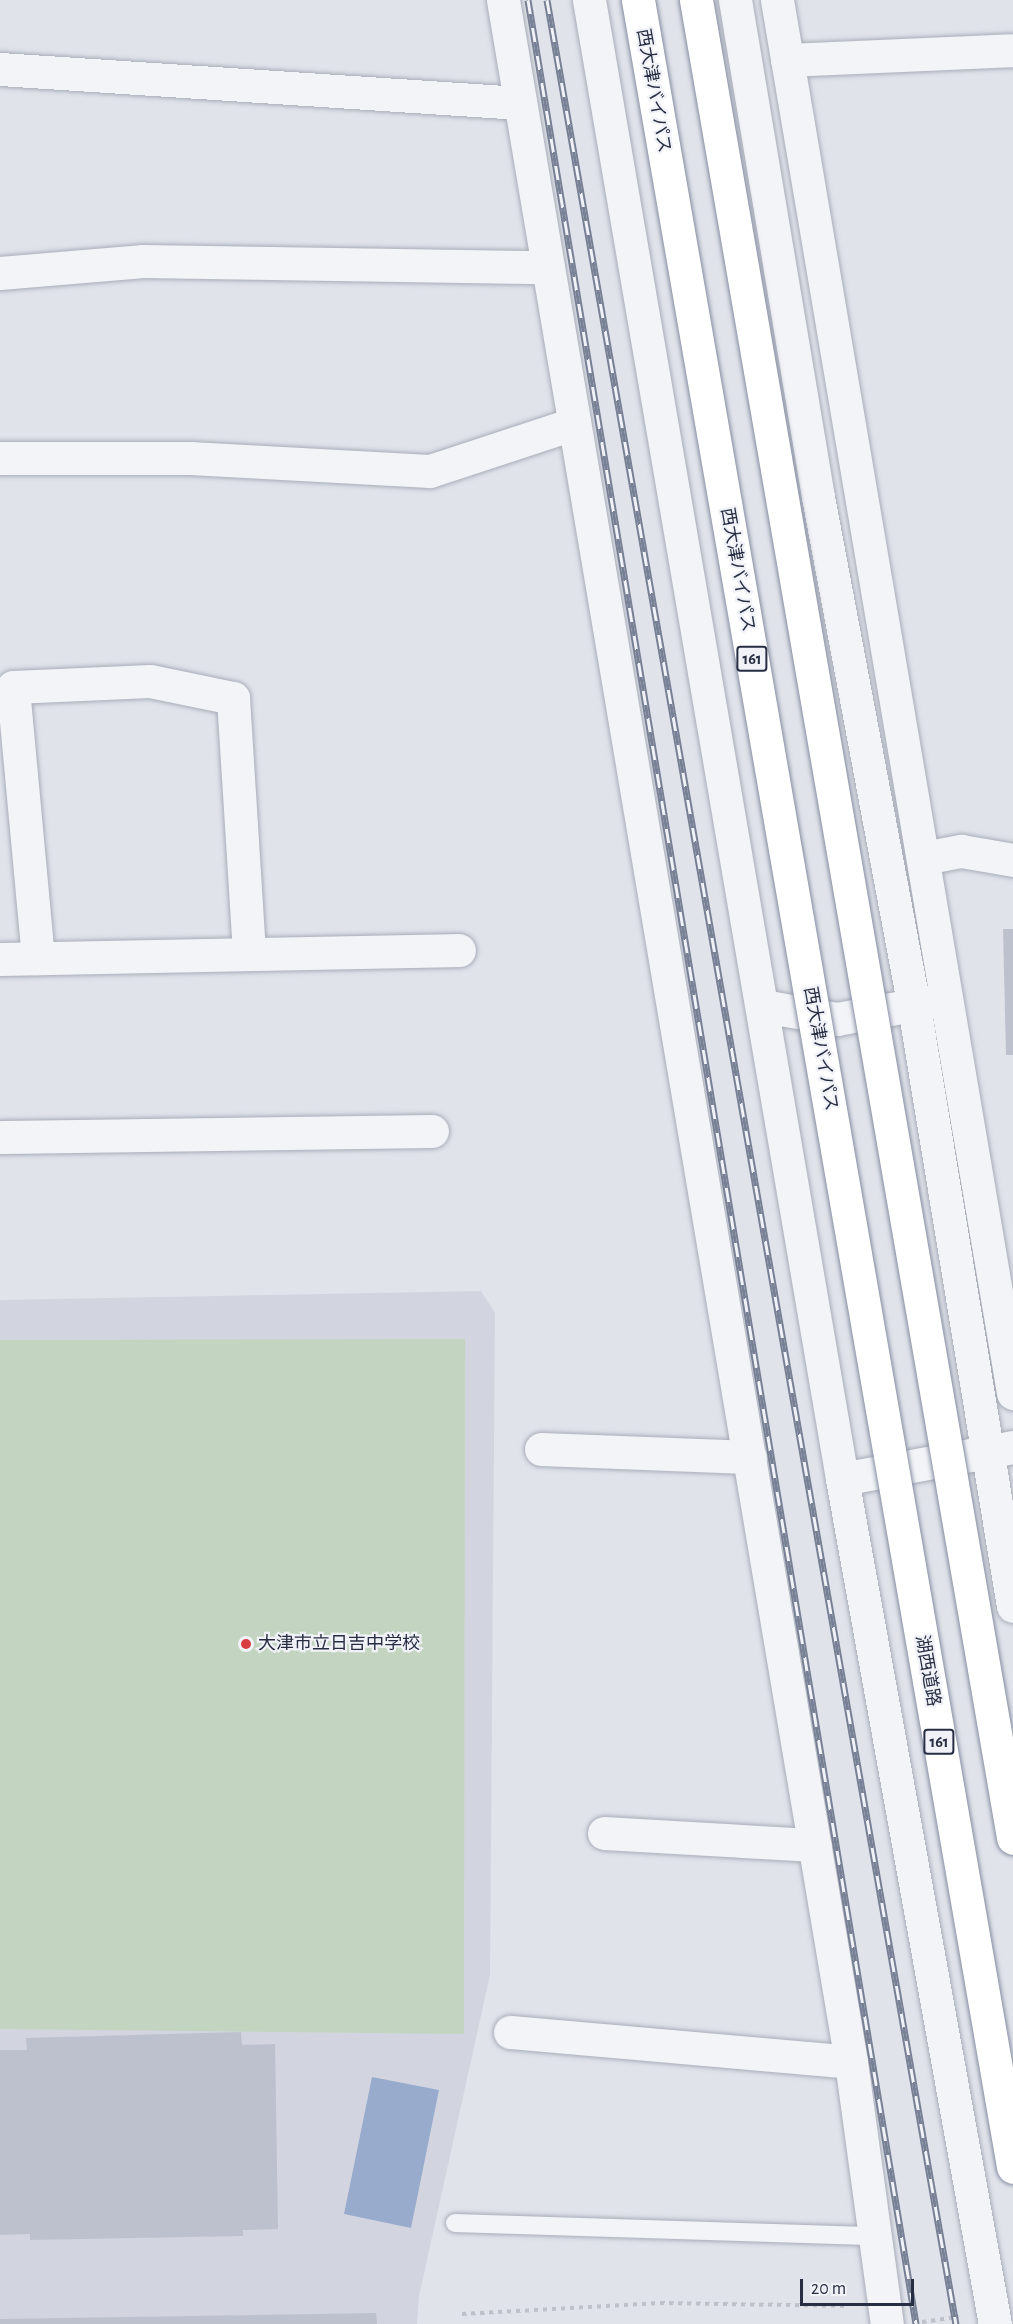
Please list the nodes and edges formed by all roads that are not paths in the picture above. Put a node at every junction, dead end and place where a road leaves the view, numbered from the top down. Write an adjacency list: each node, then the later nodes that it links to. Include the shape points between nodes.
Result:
1 (503, 0): 10 (street)
2 (589, 0): 26 (street)
3 (638, 0): 30 (highway, 西大津バイパス / 161, bridge)
4 (696, 0): 38 (highway, bridge)
5 (735, 0): 14 (street)
6 (777, 0): 8 (street)
7 (1013, 50): 8 (street)
8 (787, 60): 13 (street)
9 (0, 69): 10 (street)
10 (520, 103): 11 (street)
11 (546, 267): 12 (street, via 143,261); 15 (street)
12 (0, 273)
13 (840, 340): 14 (street); 17 (street)
14 (793, 347): 18 (street)
15 (573, 423): 16 (street, via 430,471 190,458); 34 (street)
16 (0, 458)
17 (922, 815): 18 (street); 19 (street)
18 (881, 821): 27 (street)
19 (924, 858): 20 (street, via 961,851); 25 (street)
20 (1013, 860)
21 (459, 950): 22 (street)
22 (249, 952): 23 (street); 23 (street, via 233,698 150,681 13,687)
23 (38, 958): 24 (street)
24 (0, 960)
25 (951, 997): 27 (street); 31 (street)
26 (763, 1006): 27 (street, via 837,1019); 35 (street)
27 (914, 1007): 33 (street)
28 (432, 1131): 29 (street)
29 (0, 1137)
30 (866, 1317): 42 (highway, 湖西道路 / 161, bridge)
31 (1013, 1393)
32 (541, 1449): 34 (street)
33 (1000, 1449): 35 (street); 36 (street)
34 (750, 1456): 39 (street)
35 (842, 1479): 46 (street)
36 (1013, 1606)
37 (604, 1833): 39 (street)
38 (1013, 1838)
39 (815, 1845): 41 (street)
40 (510, 2032): 41 (street)
41 (851, 2062): 44 (street)
42 (1013, 2167)
43 (455, 2223): 44 (lane)
44 (875, 2236): 45 (street)
45 (886, 2315)
46 (995, 2324)

